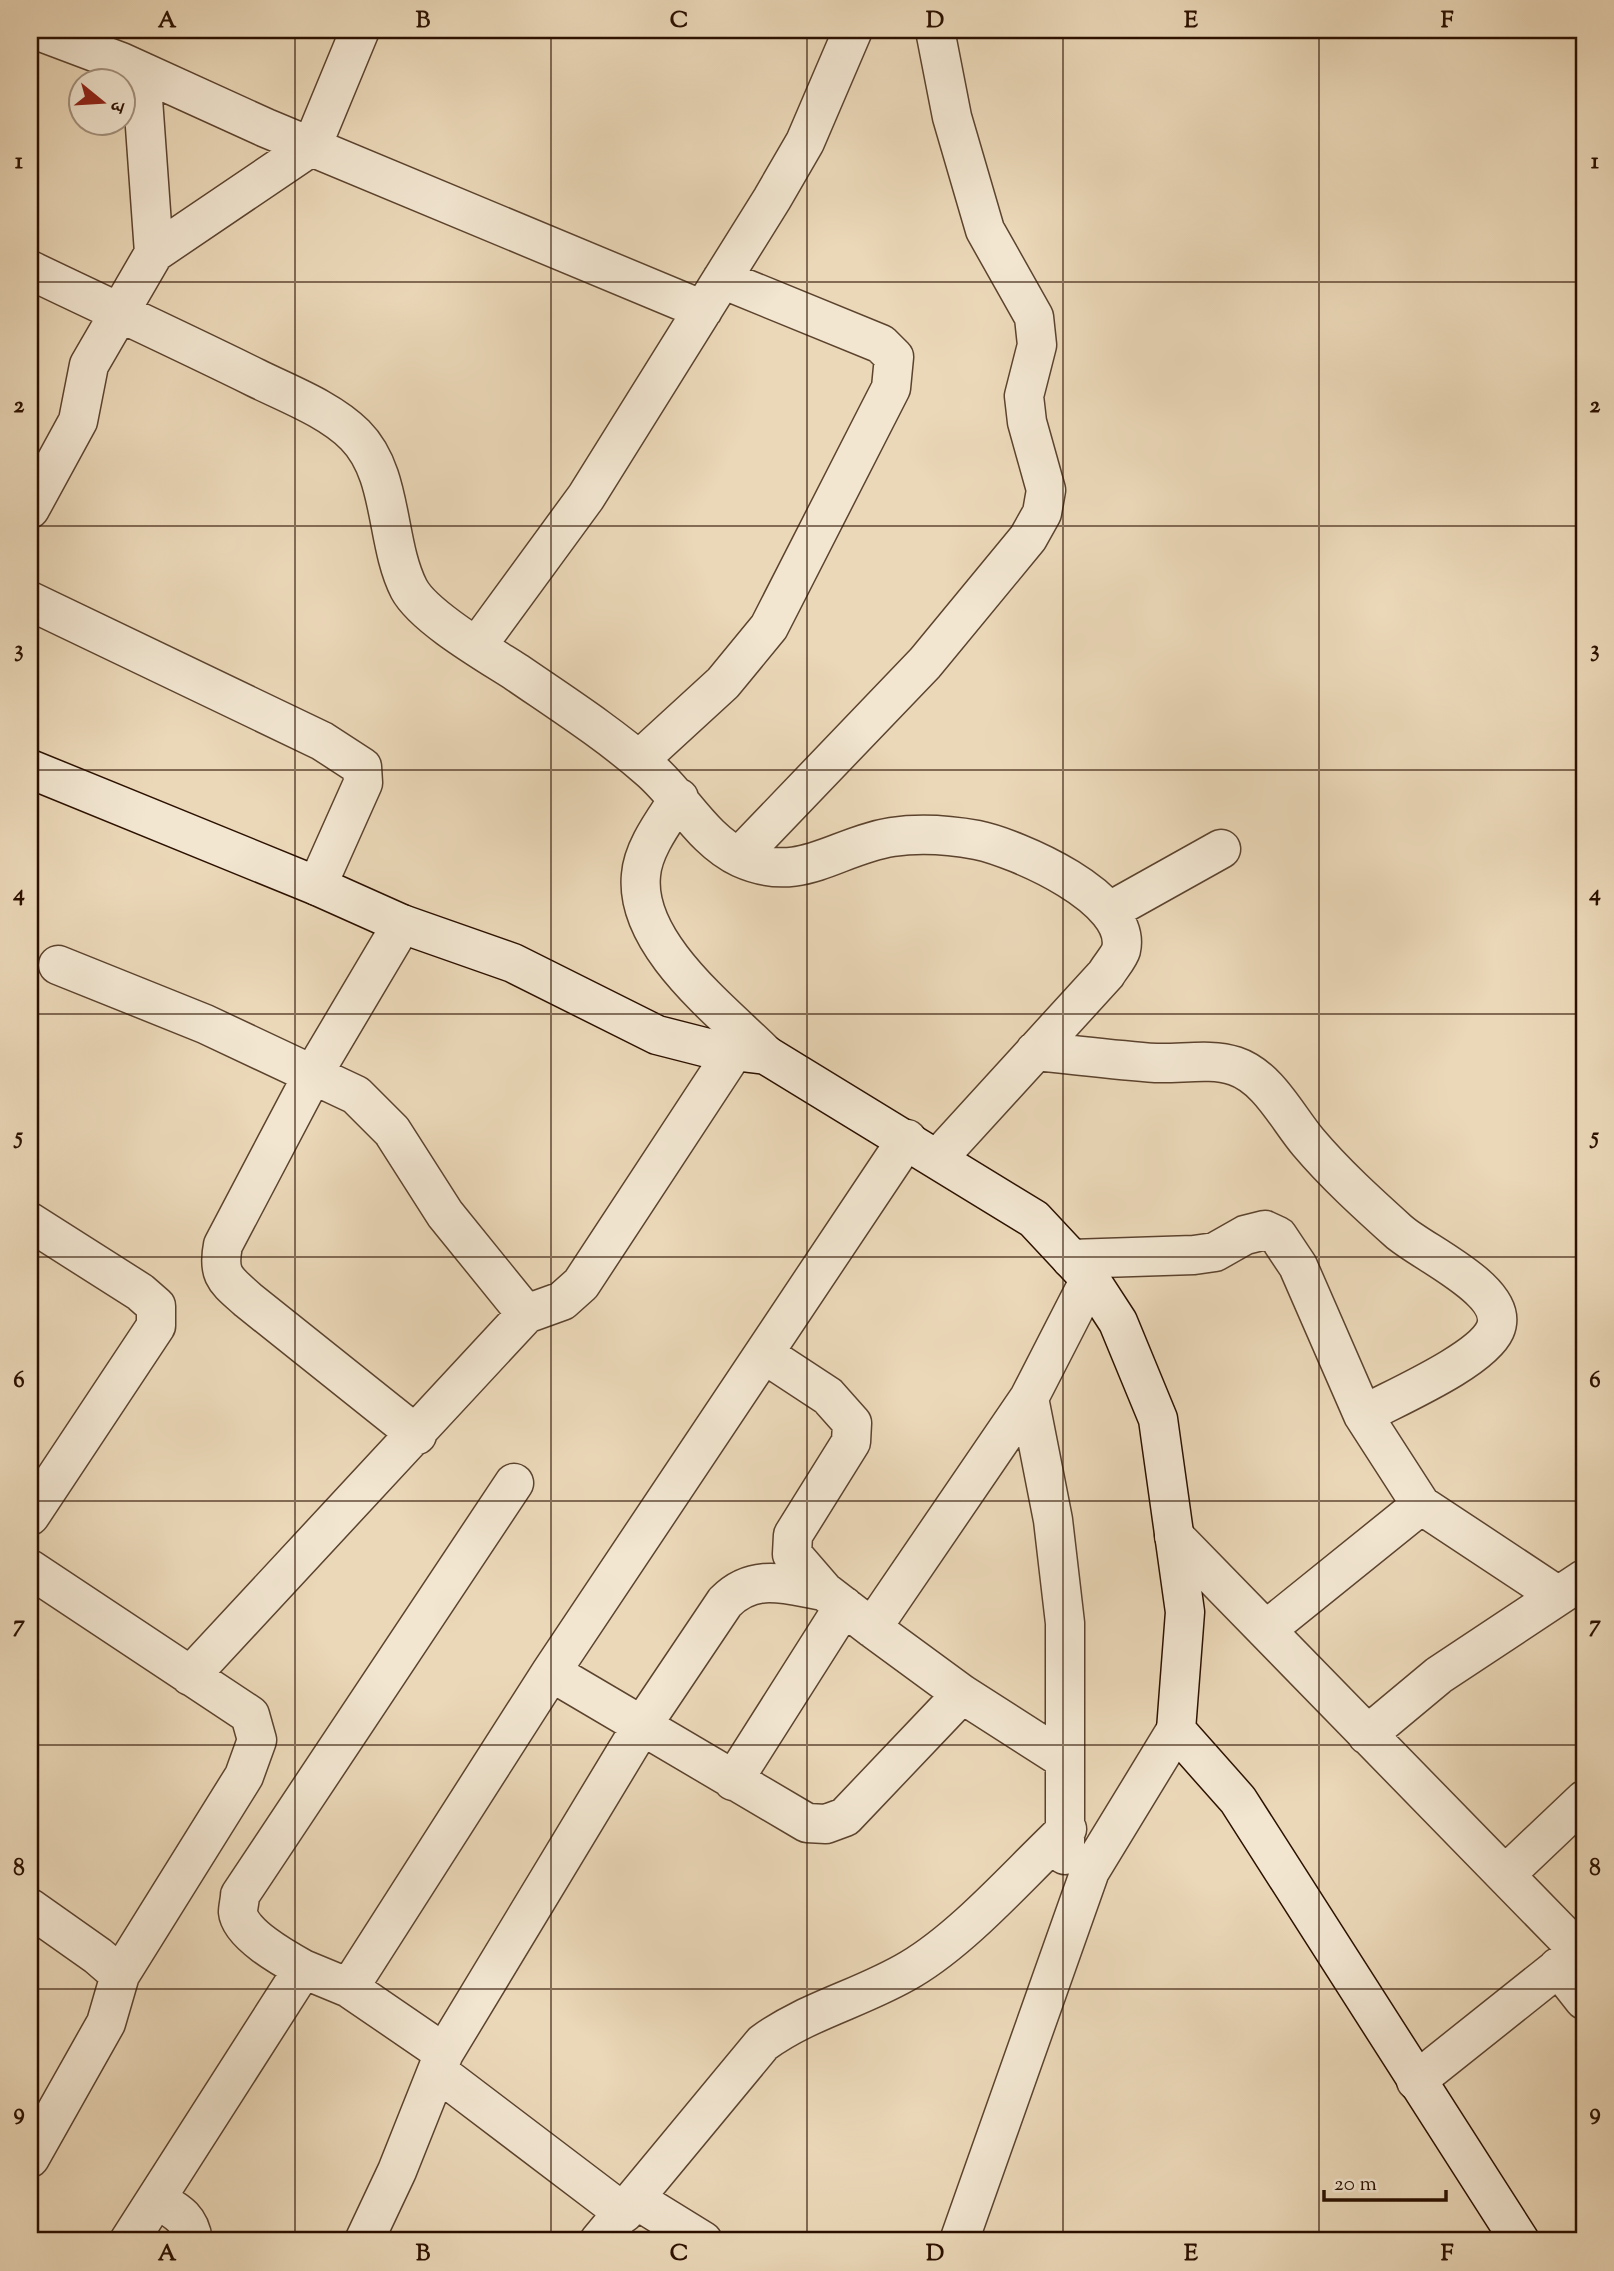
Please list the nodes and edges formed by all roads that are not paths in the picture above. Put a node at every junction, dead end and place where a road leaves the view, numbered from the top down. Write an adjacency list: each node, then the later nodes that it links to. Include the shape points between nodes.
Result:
1 (359, 30): 6 (street)
2 (853, 30): 9 (street, via 805,142)
3 (935, 30): 18 (street, via 952,117 985,230 1034,317 1037,345 1024,396 1046,490 1042,513 1028,538 925,663)
4 (46, 31): 5 (street)
5 (141, 71): 6 (street); 7 (street)
6 (312, 146): 7 (street); 9 (street)
7 (154, 253): 10 (street)
8 (30, 270): 10 (street)
9 (713, 294): 13 (street, via 586,497); 14 (street, via 881,344 894,357 891,388 769,627 723,683)
10 (119, 313): 11 (street, via 89,365 78,421); 13 (street, via 299,399 355,435 373,460 410,591)
11 (30, 509)
12 (30, 601): 19 (street, via 322,741 362,766 363,783)
13 (477, 646): 14 (street)
14 (639, 760): 16 (street)
15 (30, 769): 19 (street)
16 (679, 798): 18 (street, via 711,836); 24 (street, via 653,839 640,872 641,901 673,961)
17 (1221, 849): 20 (street)
18 (740, 858): 20 (street, via 769,868 795,869 890,837 949,836 981,841 1045,867 1095,895)
19 (317, 886): 21 (street)
20 (1110, 911): 23 (street, via 1121,950 1106,974)
21 (402, 924): 24 (street, via 513,963 657,1035); 25 (street)
22 (58, 965): 25 (street, via 205,1024)
23 (1035, 1051): 26 (street); 32 (street, via 1237,1067 1258,1080 1324,1159 1403,1236 1483,1290 1496,1309 1496,1328 1485,1346)
24 (750, 1053): 26 (street); 29 (street, via 581,1284 562,1301)
25 (313, 1074): 29 (street, via 356,1095 392,1131 445,1214); 33 (street, via 223,1245 219,1264 225,1279 248,1300)
26 (922, 1149): 28 (street, via 1034,1219); 30 (street)
27 (30, 1222): 36 (street, via 140,1292 156,1306 156,1326)
28 (1081, 1269): 31 (street); 32 (street, via 1215,1252 1265,1230 1278,1236 1298,1266); 37 (street, via 1118,1322 1158,1419)
29 (526, 1314): 33 (street)
30 (764, 1354): 40 (street, via 828,1396 852,1423 851,1442 793,1535 792,1554); 42 (street)
31 (1029, 1398): 40 (street); 48 (street, via 1061,1574)
32 (1363, 1415): 35 (street)
33 (417, 1435): 43 (street)
34 (514, 1483): 56 (street, via 240,1895 238,1914 247,1929)
35 (1421, 1505): 39 (street); 41 (street)
36 (30, 1516)
37 (1174, 1536): 41 (street); 46 (street, via 1185,1612)
38 (30, 1569): 43 (street)
39 (1571, 1587): 47 (street, via 1439,1675)
40 (847, 1608): 44 (street); 45 (street, via 772,1583 751,1583 738,1589); 49 (street)
41 (1266, 1630): 47 (street)
42 (551, 1672): 45 (street); 58 (street)
43 (191, 1676): 57 (street, via 250,1715 257,1740 225,1810)
44 (962, 1694): 48 (street); 49 (street, via 845,1816 826,1824 807,1823)
45 (641, 1727): 49 (street); 60 (street)
46 (1177, 1730): 54 (street, via 1090,1871); 61 (street, via 1238,1800)
47 (1367, 1735): 52 (street)
48 (1065, 1760): 51 (street)
49 (733, 1782)
50 (1584, 1800): 52 (street)
51 (1066, 1829): 54 (street); 64 (street, via 943,1947 881,1986 788,2024 763,2043)
52 (1505, 1875): 55 (street)
53 (30, 1908): 57 (street)
54 (1061, 1952): 69 (street)
55 (1574, 1956): 59 (street); 61 (street)
56 (303, 1969): 58 (street); 63 (street)
57 (120, 1975): 62 (street, via 106,2023)
58 (349, 1988): 60 (street)
59 (1584, 2000)
60 (440, 2062): 64 (street); 67 (street)
61 (1416, 2081): 70 (street)
62 (30, 2158)
63 (156, 2199): 65 (street); 66 (street, via 182,2215 191,2226)
64 (619, 2218): 68 (street)
65 (129, 2241)
66 (193, 2241)
67 (364, 2241)
68 (703, 2241)
69 (959, 2241)
70 (1520, 2241)

